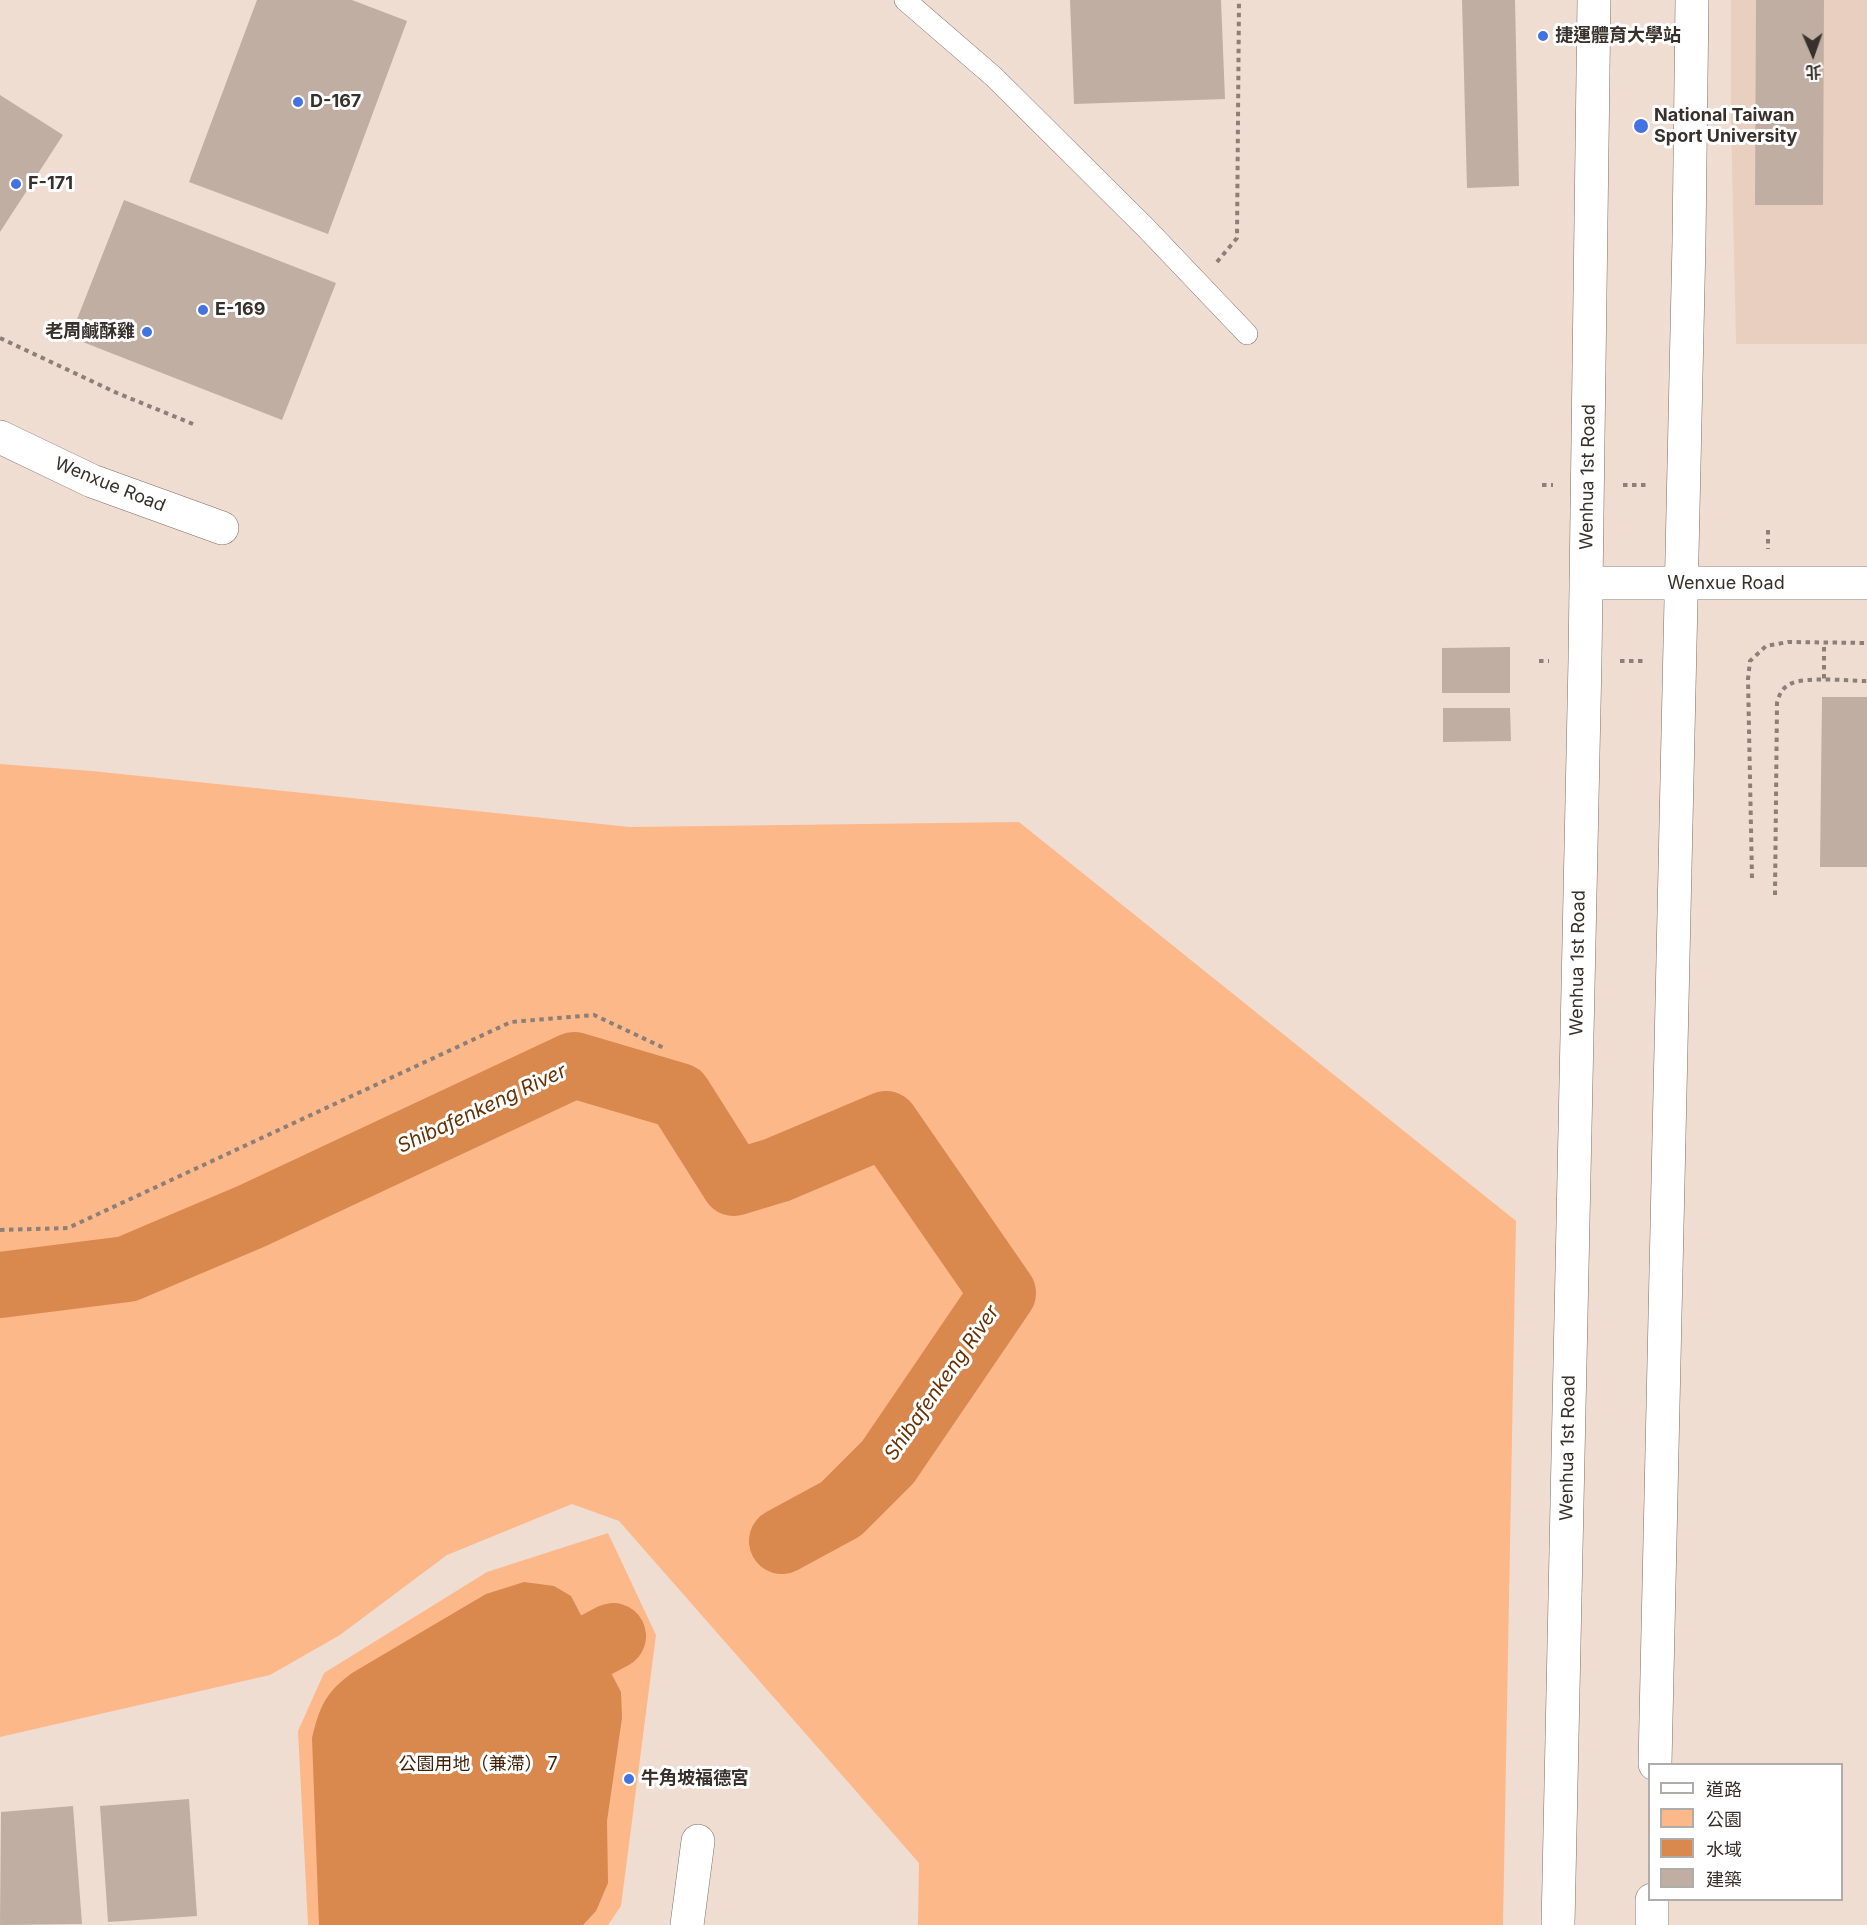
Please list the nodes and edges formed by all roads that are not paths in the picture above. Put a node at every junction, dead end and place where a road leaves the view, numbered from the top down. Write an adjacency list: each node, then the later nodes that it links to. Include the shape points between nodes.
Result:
1 (905, 0): 4 (lane, via 994,77)
2 (1594, 0): 7 (street, Wenhua 1st Road)
3 (1692, 0): 9 (street)
4 (1247, 334)
5 (0, 437): 6 (street, Wenxue Road, via 92,481)
6 (222, 528)
7 (1586, 583): 9 (street, Wenxue Road); 14 (street, Wenhua 1st Road)
8 (1867, 583): 9 (street, Wenxue Road)
9 (1682, 584): 10 (street)
10 (1655, 1763)
11 (698, 1841): 13 (street)
12 (1652, 1901): 15 (street)
13 (687, 1925)
14 (1558, 1925)
15 (1652, 1925)

